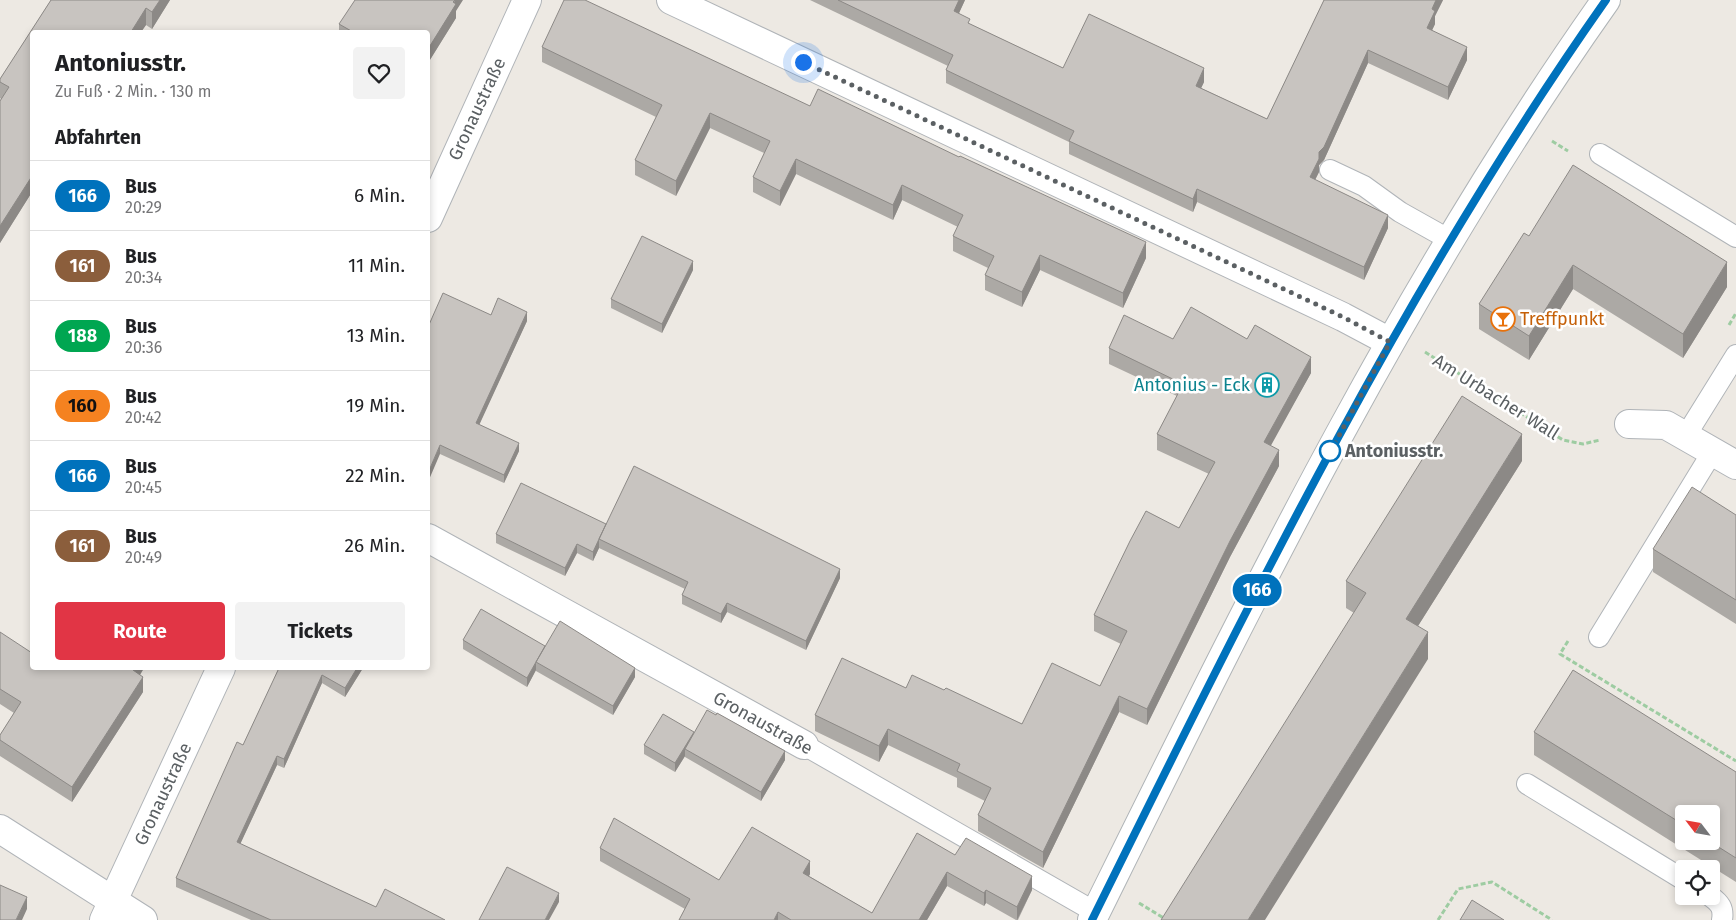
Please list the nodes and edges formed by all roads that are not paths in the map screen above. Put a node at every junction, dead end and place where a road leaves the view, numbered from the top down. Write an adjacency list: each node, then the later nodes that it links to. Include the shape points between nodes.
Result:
1 (527, 0): 6 (street, Gronaustraße)
2 (671, 0): 9 (street)
3 (1606, 0): 8 (street)
4 (1600, 154): 7 (lane)
5 (1330, 170): 8 (lane, via 1364,186 1400,212)
6 (430, 214)
7 (1736, 237)
8 (1450, 240): 9 (street)
9 (1392, 337): 23 (street, via 1222,656)
10 (1736, 355): 12 (lane)
11 (1629, 424): 12 (street, via 1666,425)
12 (1684, 437): 13 (street)
13 (1725, 458): 15 (lane)
14 (430, 539): 17 (street, Gronaustraße)
15 (1599, 637)
16 (220, 670): 22 (street, Gronaustraße)
17 (804, 745): 23 (lane, Gronaustraße)
18 (1527, 784): 20 (lane)
19 (0, 829): 22 (street)
20 (1675, 874)
21 (1720, 905): 25 (lane)
22 (109, 911): 24 (street)
23 (1093, 916)
24 (143, 920)
25 (1722, 920)

